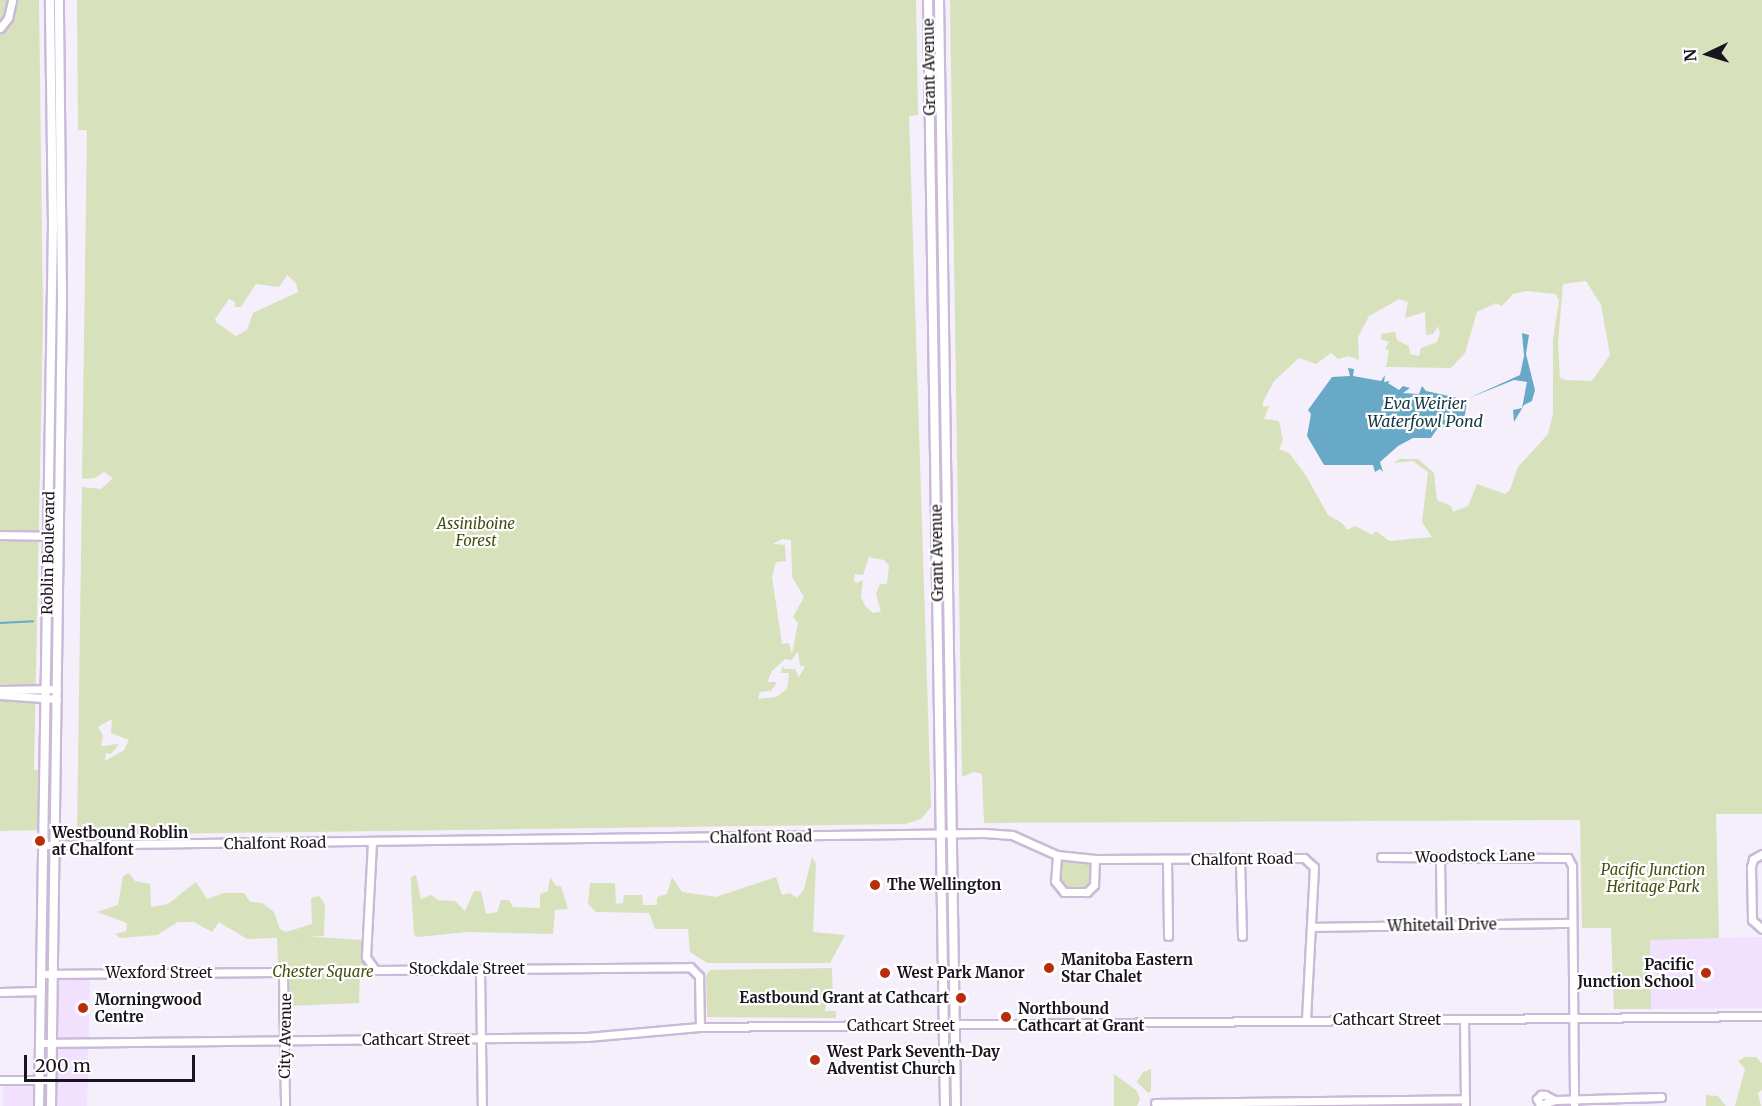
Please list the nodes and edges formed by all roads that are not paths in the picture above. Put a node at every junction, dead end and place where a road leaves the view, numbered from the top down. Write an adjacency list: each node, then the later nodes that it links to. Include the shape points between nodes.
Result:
1 (12, 0): 6 (street, via 8,18)
2 (50, 0): 8 (main road, Roblin Boulevard, via 53,224)
3 (59, 0): 9 (main road, Roblin Boulevard, via 62,308)
4 (928, 0): 16 (main road, Grant Avenue)
5 (939, 0): 15 (main road, Grant Avenue)
6 (0, 28)
7 (0, 536): 8 (street)
8 (49, 536): 9 (street); 10 (main road, Roblin Boulevard)
9 (58, 536): 11 (main road, Roblin Boulevard)
10 (46, 689): 11 (street); 12 (street); 14 (main road, Roblin Boulevard)
11 (57, 689): 13 (main road, Roblin Boulevard)
12 (0, 692): 14 (street)
13 (57, 699): 14 (street); 19 (main road, Roblin Boulevard)
14 (46, 700): 18 (main road, Roblin Boulevard)
15 (953, 834): 16 (street, Chalfont Road); 21 (street, Chalfont Road, via 1012,835); 44 (main road, Grant Avenue)
16 (941, 835): 17 (street, Chalfont Road); 43 (main road, Grant Avenue)
17 (372, 842): 19 (street, Chalfont Road); 33 (street, Stockdale Street, via 368,965 375,970)
18 (44, 844): 19 (street, Chalfont Road); 35 (main road, Roblin Boulevard)
19 (55, 845): 36 (main road, Roblin Boulevard)
20 (1762, 854): 30 (street, via 1753,859 1751,867 1752,920)
21 (1057, 855): 24 (street, Chalfont Road); 24 (street, via 1055,881 1064,892 1087,892 1094,885)
22 (1381, 857): 23 (street, Woodstock Lane)
23 (1440, 857): 27 (street, Woodstock Lane, via 1568,858 1572,866); 28 (street)
24 (1095, 859): 26 (street, Chalfont Road)
25 (1240, 859): 26 (street, Chalfont Road); 29 (street, Chalfont Road, via 1311,861); 32 (street)
26 (1167, 860): 31 (street)
27 (1572, 923): 28 (street, Whitetail Drive); 40 (street)
28 (1441, 925): 29 (street, Whitetail Drive)
29 (1312, 927): 42 (street, Chalfont Road)
30 (1762, 929)
31 (1168, 936)
32 (1242, 936)
33 (480, 969): 45 (street, Stockdale Street, via 690,967 699,976); 47 (street)
34 (277, 972): 36 (street, Wexford Street); 46 (street, City Avenue, via 284,975 286,982)
35 (41, 974): 36 (street, Wexford Street); 37 (main road, Roblin Boulevard)
36 (51, 974): 49 (main road, Roblin Boulevard)
37 (41, 991): 38 (street); 48 (main road, Roblin Boulevard)
38 (0, 992)
39 (1762, 1016): 40 (street, Cathcart Street)
40 (1574, 1018): 41 (street, Cathcart Street); 56 (street)
41 (1464, 1020): 42 (street, Cathcart Street); 55 (street)
42 (1306, 1021): 44 (street, Cathcart Street)
43 (944, 1026): 44 (street, Cathcart Street); 45 (street, Cathcart Street); 63 (main road, Grant Avenue)
44 (956, 1026): 64 (main road, Grant Avenue)
45 (700, 1027): 47 (street, Cathcart Street, via 587,1037)
46 (286, 1040): 47 (street, Cathcart Street); 49 (street, Cathcart Street); 61 (street, City Avenue)
47 (481, 1040): 62 (street)
48 (40, 1043): 49 (street, Cathcart Street); 51 (main road, Roblin Boulevard)
49 (51, 1043): 52 (main road, Roblin Boulevard)
50 (0, 1080): 51 (street)
51 (40, 1080): 52 (street); 59 (main road, Roblin Boulevard)
52 (51, 1080): 60 (main road, Roblin Boulevard)
53 (1661, 1097): 56 (street)
54 (1555, 1100): 56 (street)
55 (1465, 1102): 58 (street)
56 (1574, 1102)
57 (1155, 1103): 58 (street)
58 (1248, 1104)
59 (39, 1106)
60 (51, 1106)
61 (285, 1106)
62 (482, 1106)
63 (945, 1106)
64 (956, 1106)

